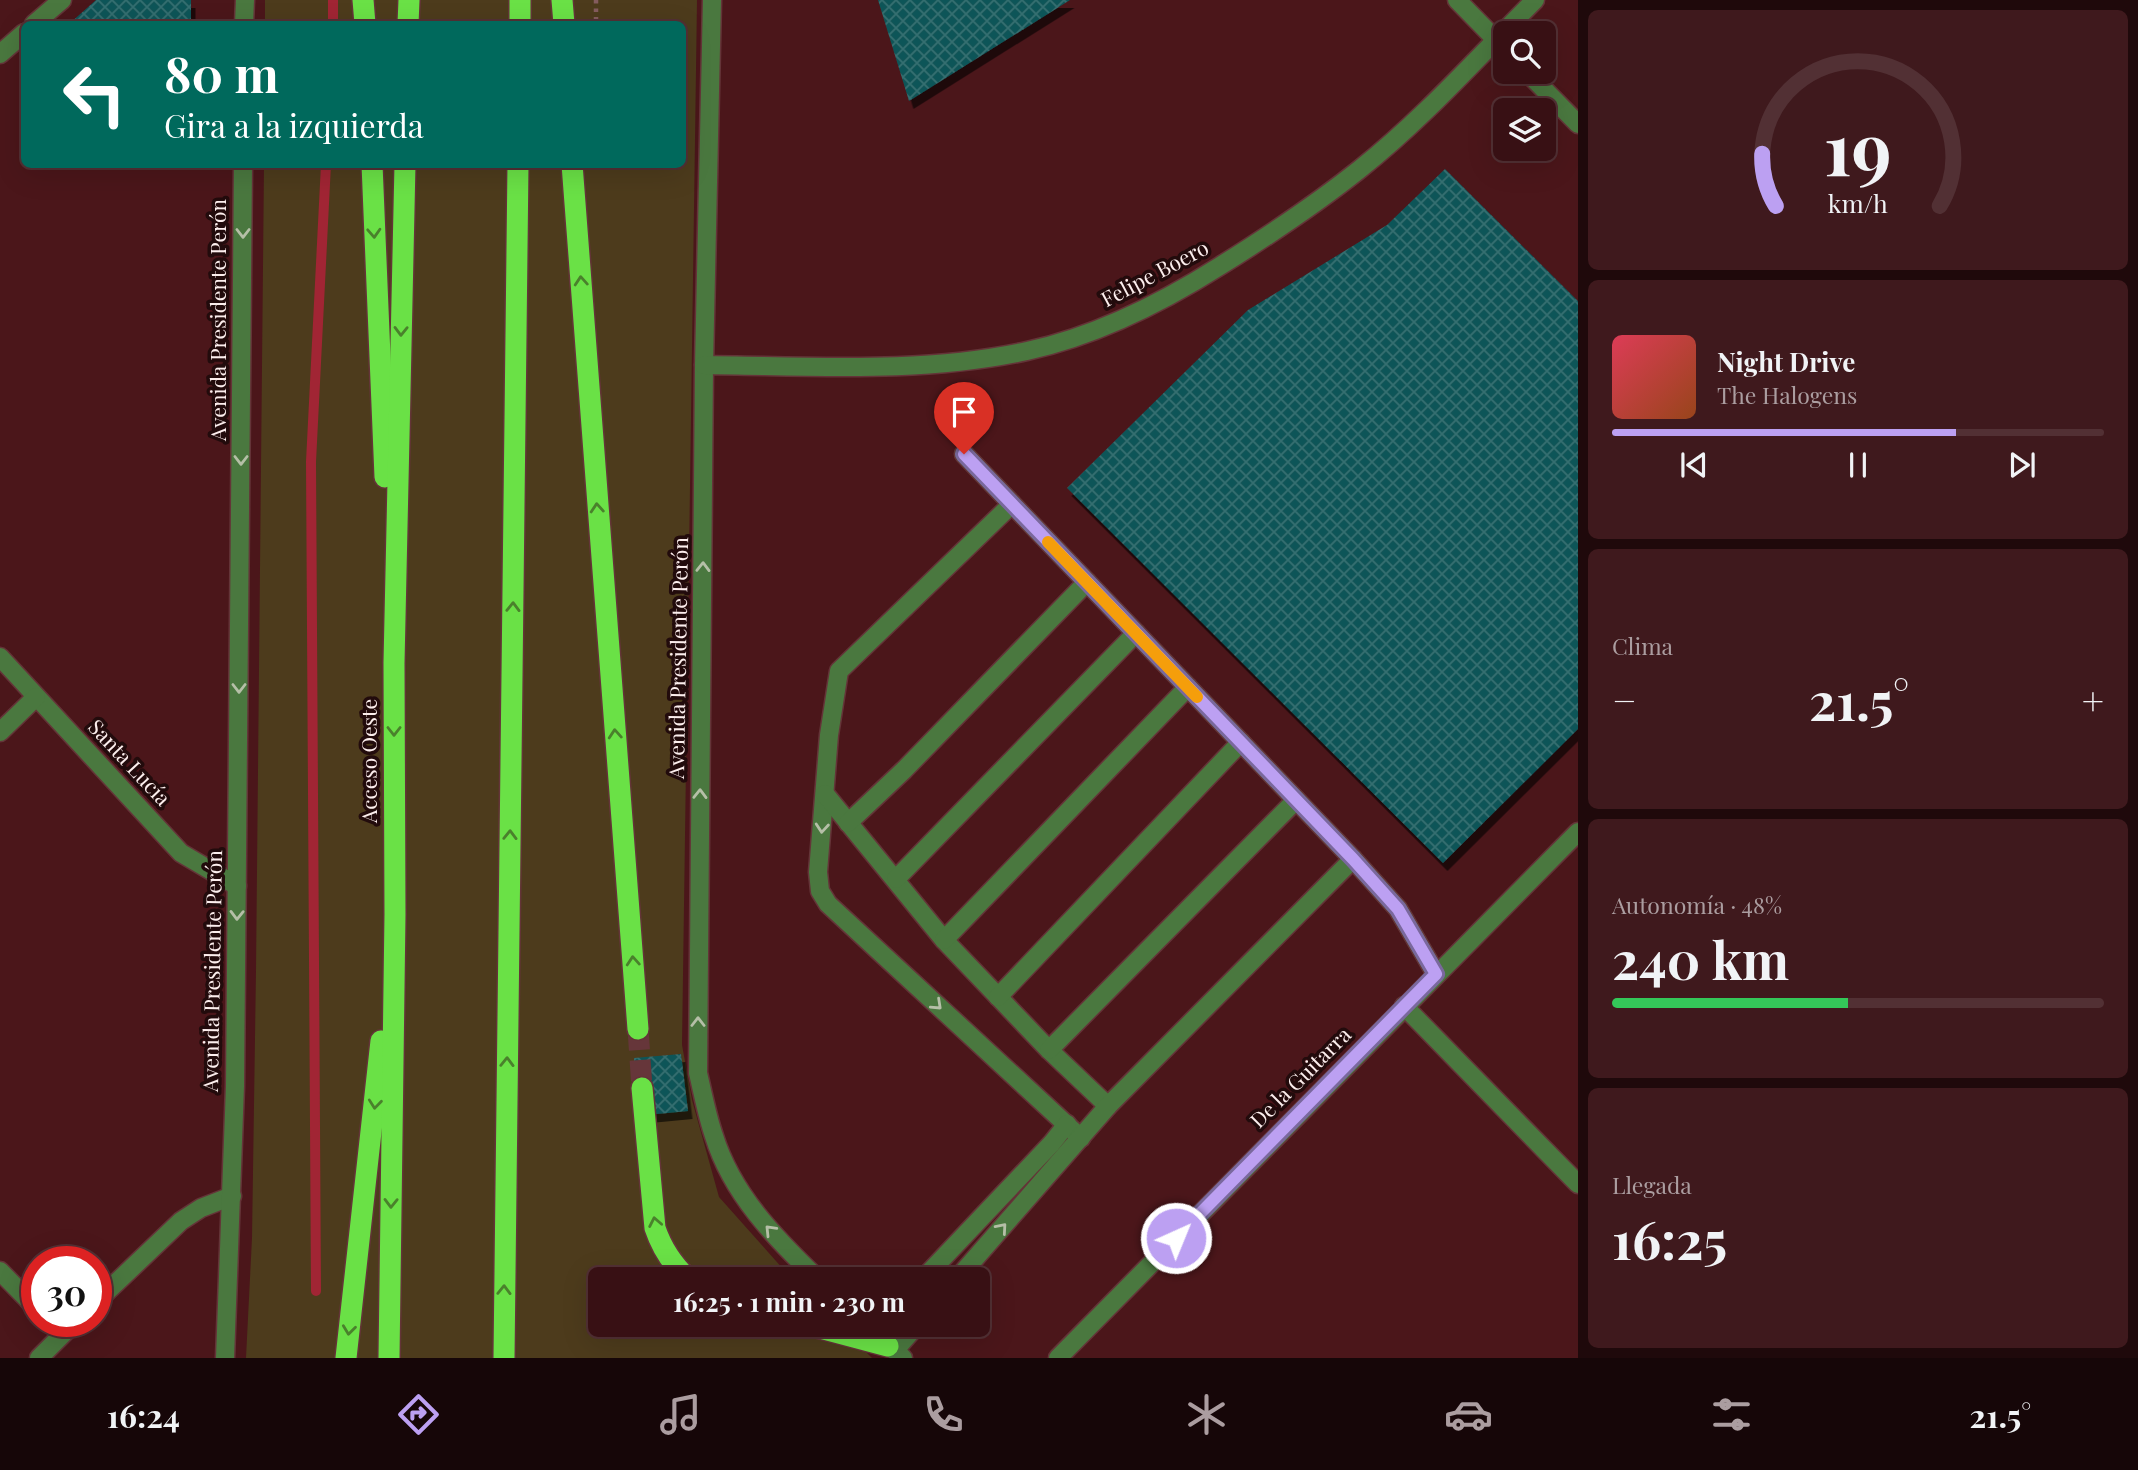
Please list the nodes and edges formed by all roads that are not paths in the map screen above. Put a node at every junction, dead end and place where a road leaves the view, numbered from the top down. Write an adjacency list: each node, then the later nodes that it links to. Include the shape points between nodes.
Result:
1 (62, 0): 10 (street)
2 (245, 0): 11 (street)
3 (363, 0): 12 (highway)
4 (409, 0): 13 (highway)
5 (520, 0): 14 (highway)
6 (562, 0): 15 (highway)
7 (712, 0): 28 (street, Avenida Presidente Perón)
8 (1457, 0): 18 (street)
9 (1535, 0): 16 (street, Felipe Boero)
10 (38, 21)
11 (244, 21)
12 (365, 21)
13 (408, 21)
14 (520, 21)
15 (564, 21)
16 (1518, 21)
17 (21, 36): 20 (street)
18 (1493, 37)
19 (1493, 50): 28 (street, Felipe Boero, via 1361,168 1257,243 1185,288 1077,339 969,361 907,367)
20 (0, 54)
21 (1539, 84): 22 (street)
22 (1578, 124)
23 (243, 168): 45 (street, Avenida Presidente Perón, one-way to 45)
24 (372, 168): 34 (highway, one-way to 34)
25 (405, 168): 34 (highway, Acceso Oeste, one-way to 34)
26 (518, 168): 71 (highway, one-way to 26)
27 (572, 168): 51 (highway, one-way to 27)
28 (704, 365): 60 (street, Avenida Presidente Perón, one-way to 28, via 759,1219 734,1183 714,1138 698,1073)
29 (964, 454): 30 (street)
30 (1012, 504): 31 (street); 39 (street, via 839,671 828,735)
31 (1087, 582): 32 (street); 41 (street)
32 (1136, 634): 35 (street); 44 (street)
33 (0, 657): 36 (street, Santa Lucía)
34 (394, 663): 46 (highway, Acceso Oeste, one-way to 46)
35 (1188, 687): 38 (street); 47 (street)
36 (36, 697): 37 (street); 45 (street, Santa Lucía, via 181,853)
37 (0, 732)
38 (1241, 742): 40 (street); 49 (street)
39 (825, 794): 41 (street); 55 (street, one-way to 55, via 818,872 820,891 828,904)
40 (1296, 800): 43 (street); 52 (street)
41 (848, 823): 44 (street)
42 (1578, 832): 48 (street, De la Guitarra)
43 (1353, 859): 48 (street, via 1398,909); 54 (street)
44 (897, 879): 47 (street)
45 (237, 886): 58 (street, Avenida Presidente Perón, one-way to 58)
46 (395, 914): 69 (highway, one-way to 69); 70 (highway, Acceso Oeste, one-way to 70)
47 (944, 940): 49 (street)
48 (1436, 974): 50 (street, De la Guitarra)
49 (998, 998): 52 (street)
50 (1404, 1006): 57 (street); 72 (street, De la Guitarra)
51 (638, 1029)
52 (1049, 1051): 54 (street)
53 (642, 1087): 59 (highway, one-way to 53, via 655,1228)
54 (1108, 1106): 56 (street)
55 (1067, 1124): 56 (street); 61 (street)
56 (1081, 1138): 62 (street, one-way to 56)
57 (1578, 1184)
58 (232, 1196): 64 (street, via 181,1221); 68 (street, Avenida Presidente Perón)
59 (675, 1267)
60 (806, 1267)
61 (934, 1267)
62 (968, 1267)
63 (0, 1271): 65 (street)
64 (112, 1287)
65 (21, 1293)
66 (59, 1337): 67 (street)
67 (39, 1358)
68 (225, 1358)
69 (346, 1358)
70 (389, 1358)
71 (503, 1358)
72 (1058, 1358)

